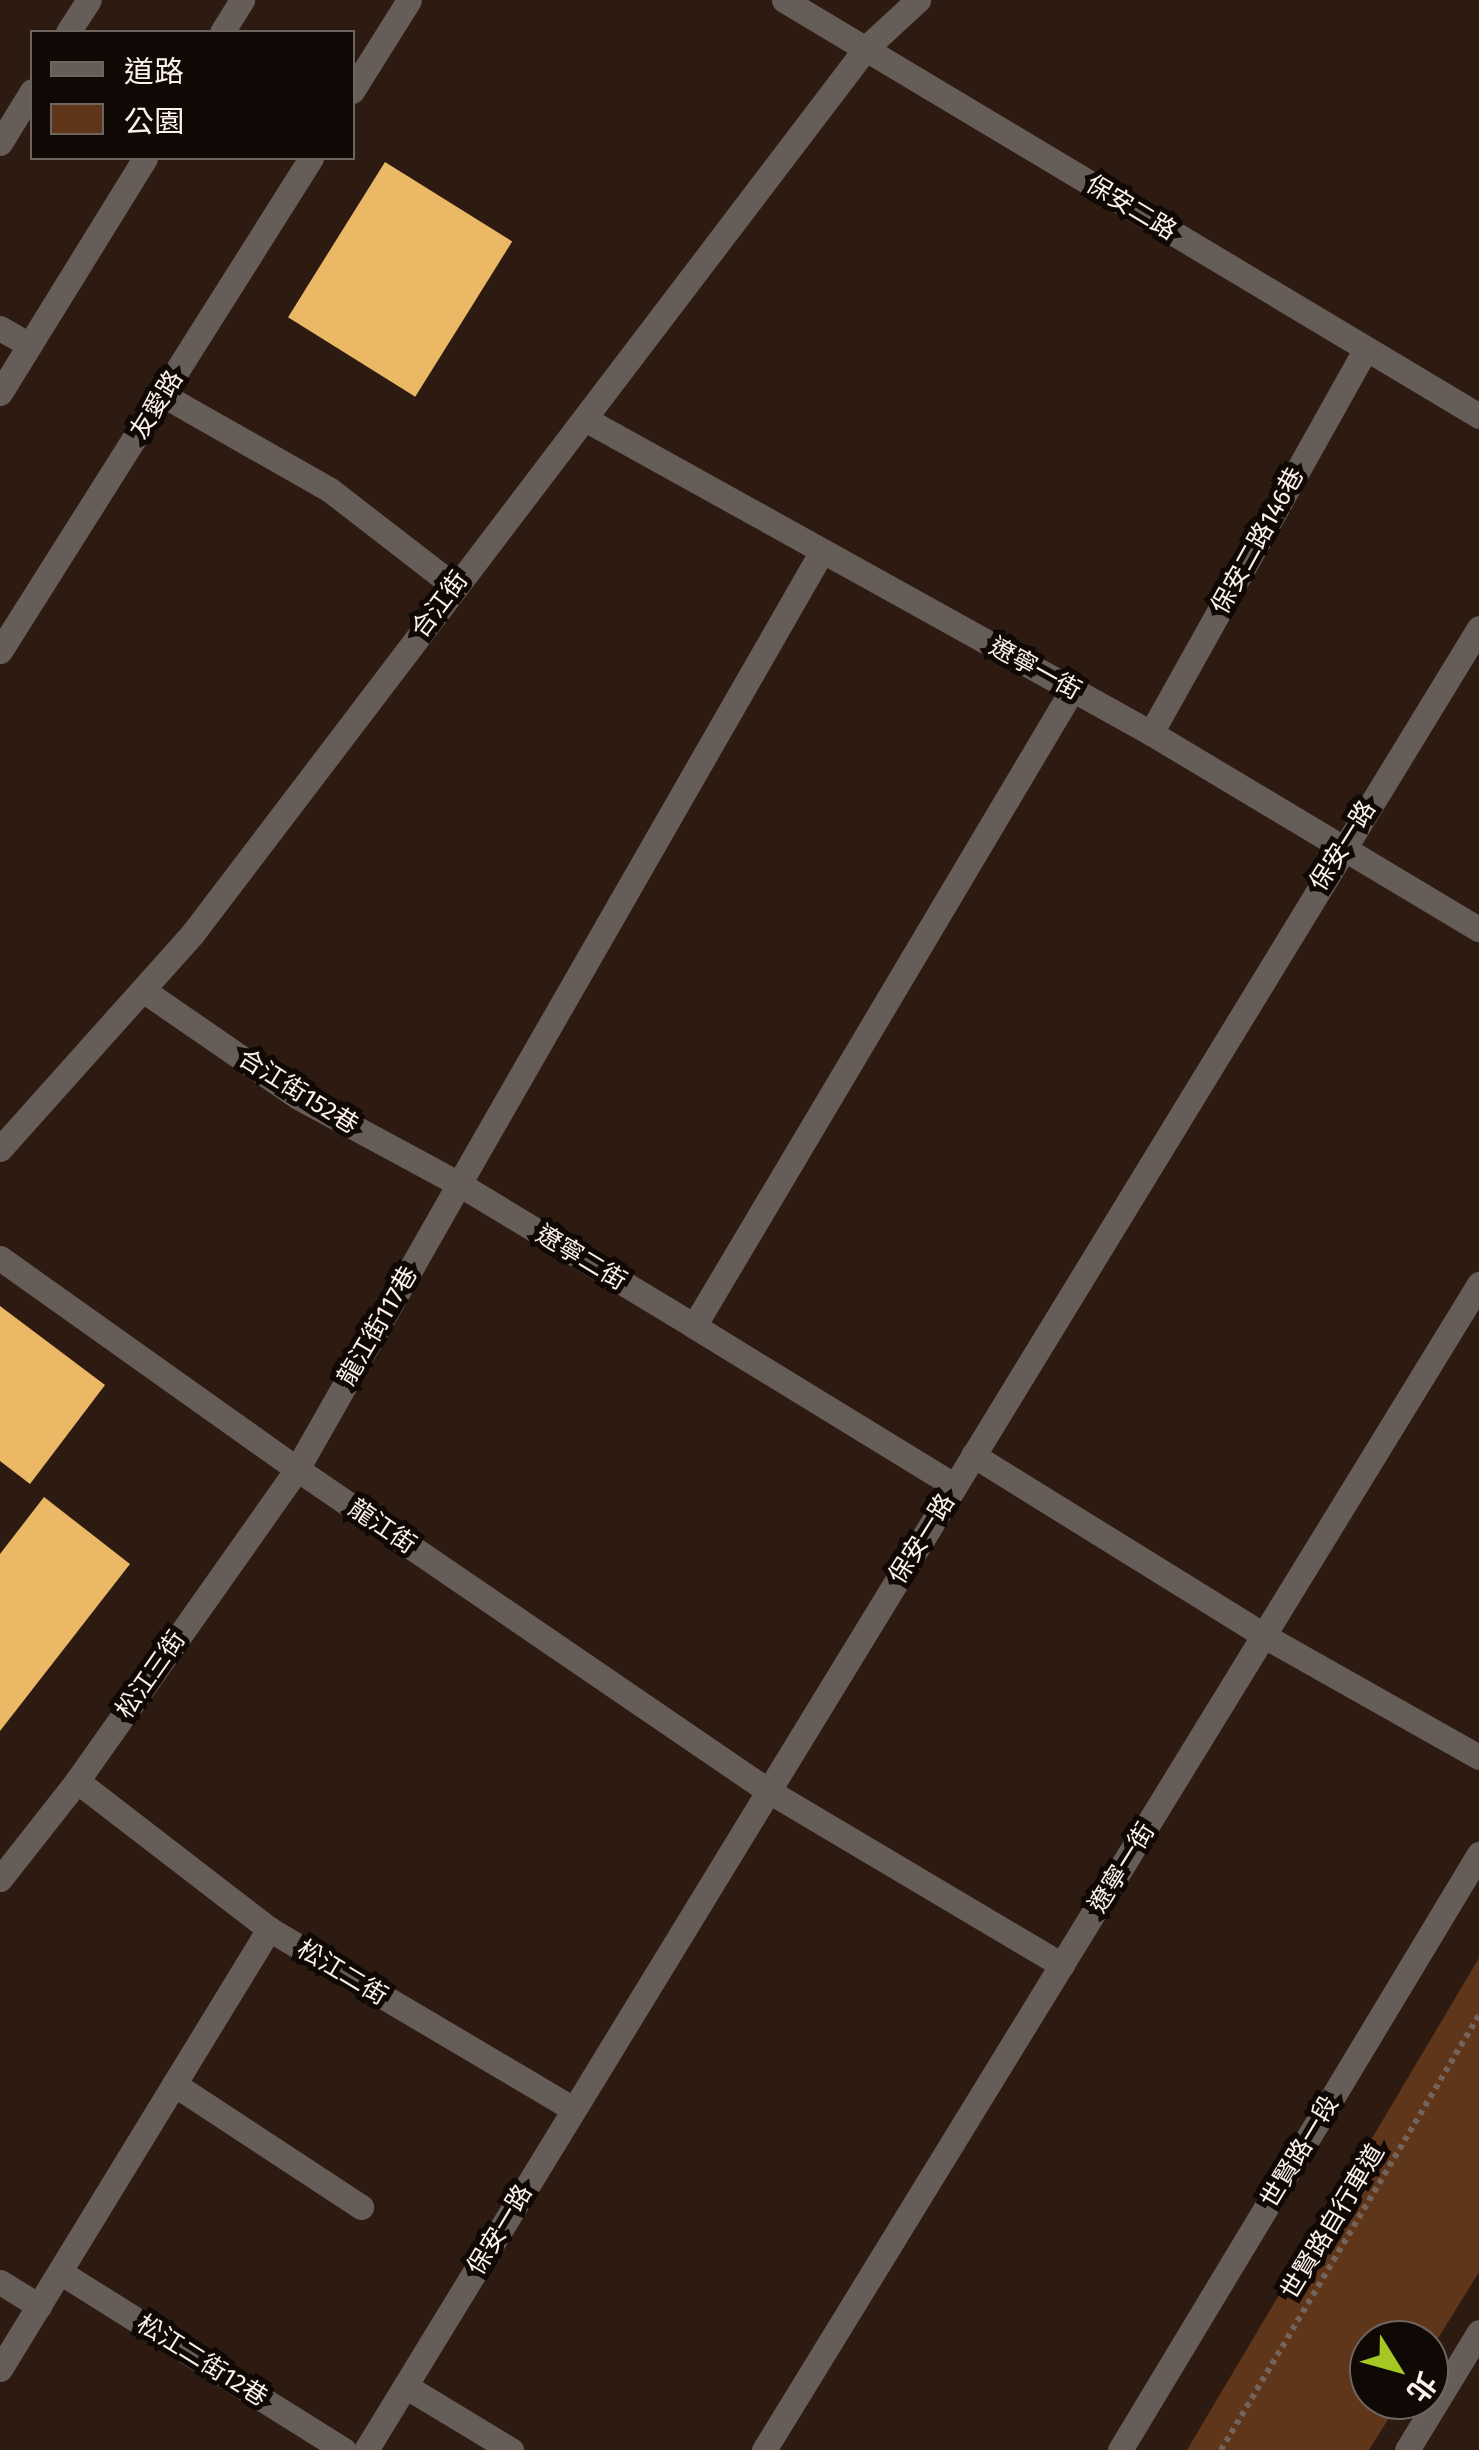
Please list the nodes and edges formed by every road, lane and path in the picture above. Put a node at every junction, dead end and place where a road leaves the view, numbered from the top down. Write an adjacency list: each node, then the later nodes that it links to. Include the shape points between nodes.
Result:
1 (88, 0): 6 (street)
2 (242, 0): 7 (street)
3 (409, 0): 9 (street)
4 (784, 0): 8 (street, 保安二路)
5 (918, 0): 8 (street, 合江街)
6 (69, 30)
7 (223, 30)
8 (866, 48): 16 (street, 保安二路); 20 (street, 合江街)
9 (355, 86)
10 (30, 93): 11 (street)
11 (0, 143)
12 (144, 160): 15 (street)
13 (310, 160): 18 (street, 友愛路)
14 (0, 328): 15 (street)
15 (30, 345): 17 (street)
16 (1365, 350): 19 (street, 保安二路); 26 (street, 保安二路146巷)
17 (0, 393)
18 (163, 396): 22 (street, via 330,490); 24 (street, 友愛路)
19 (1479, 416)
20 (585, 420): 21 (street, 遼寧一街); 22 (street, 合江街)
21 (822, 552): 25 (street, 遼寧一街); 31 (street)
22 (454, 586): 29 (street, 合江街, via 194,933)
23 (1479, 628): 27 (street, 保安一路)
24 (0, 652)
25 (1072, 690): 26 (street, 遼寧一街); 34 (street)
26 (1151, 732): 27 (street, 遼寧一街)
27 (1342, 847): 28 (street, 遼寧一街); 35 (street, 保安一路)
28 (1479, 929)
29 (143, 990): 30 (street, 合江街); 31 (street, 合江街152巷, via 298,1096)
30 (0, 1149)
31 (459, 1184): 34 (street, 遼寧二街); 36 (street, 龍江街117巷)
32 (0, 1258): 36 (street, 龍江街)
33 (1479, 1284): 38 (street, 遼寧一街)
34 (694, 1326): 37 (street, 遼寧二街)
35 (974, 1455): 37 (street, 保安一路); 38 (street)
36 (297, 1468): 40 (street, 松江三街); 41 (street, 龍江街)
37 (955, 1486): 41 (street, 保安一路)
38 (1266, 1637): 39 (street); 45 (street, 遼寧一街)
39 (1479, 1757)
40 (76, 1780): 43 (street, 松江三街); 44 (street)
41 (767, 1790): 45 (street, 龍江街); 48 (street, 保安一路)
42 (1479, 1854): 60 (street, 世賢路一段)
43 (0, 1879)
44 (269, 1930): 47 (street, 松江二街); 48 (street, 松江二街)
45 (1062, 1965): 59 (street, 遼寧一街)
46 (1479, 2015): 61 (path, 世賢路自行車道)
47 (174, 2084): 49 (street); 50 (street, 松江二街)
48 (572, 2108): 55 (street, 保安一路)
49 (361, 2206)
50 (60, 2272): 52 (street, 松江二街); 56 (street, 松江二街12巷)
51 (0, 2282): 52 (street)
52 (38, 2306): 54 (street, 松江二街)
53 (1479, 2332): 62 (street)
54 (0, 2369)
55 (407, 2387): 57 (street, 保安一路); 58 (street)
56 (344, 2450)
57 (366, 2450)
58 (511, 2450)
59 (764, 2450)
60 (1120, 2450)
61 (1222, 2450)
62 (1407, 2450)

